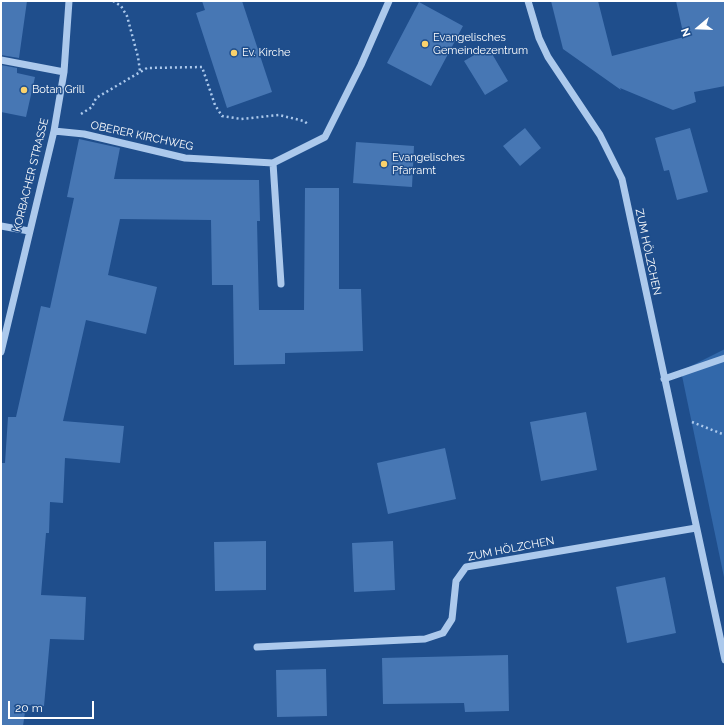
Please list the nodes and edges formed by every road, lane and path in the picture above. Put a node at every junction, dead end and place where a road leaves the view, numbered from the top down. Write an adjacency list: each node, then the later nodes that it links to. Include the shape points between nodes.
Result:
1 (69, 1): 6 (street, KORBACHER STRASSE)
2 (113, 1): 7 (path, via 121,6 126,16)
3 (389, 1): 9 (street)
4 (528, 1): 16 (street, ZUM HÖLZCHEN, via 538,38 548,57 600,135 622,179)
5 (1, 60): 6 (street)
6 (64, 72): 8 (street, KORBACHER STRASSE)
7 (140, 72): 8 (path, via 96,98 92,107); 9 (path, via 147,68 202,67 215,105 222,116 279,116 304,122)
8 (54, 131): 10 (street, OBERER KIRCHWEG, via 84,134 186,158); 12 (street, KORBACHER STRASSE)
9 (325, 137): 10 (street, OBERER KIRCHWEG)
10 (272, 163): 13 (street)
11 (1, 226): 12 (street)
12 (29, 232): 14 (street, KORBACHER STRASSE)
13 (281, 284)
14 (1, 352)
15 (725, 358): 16 (street)
16 (664, 379): 17 (street, ZUM HÖLZCHEN)
17 (672, 416): 18 (path); 19 (street, ZUM HÖLZCHEN)
18 (725, 435)
19 (696, 528): 20 (street, ZUM HÖLZCHEN, via 466,567 456,581 452,619 443,633 425,639); 21 (street, ZUM HÖLZCHEN)
20 (257, 647)
21 (725, 660)

